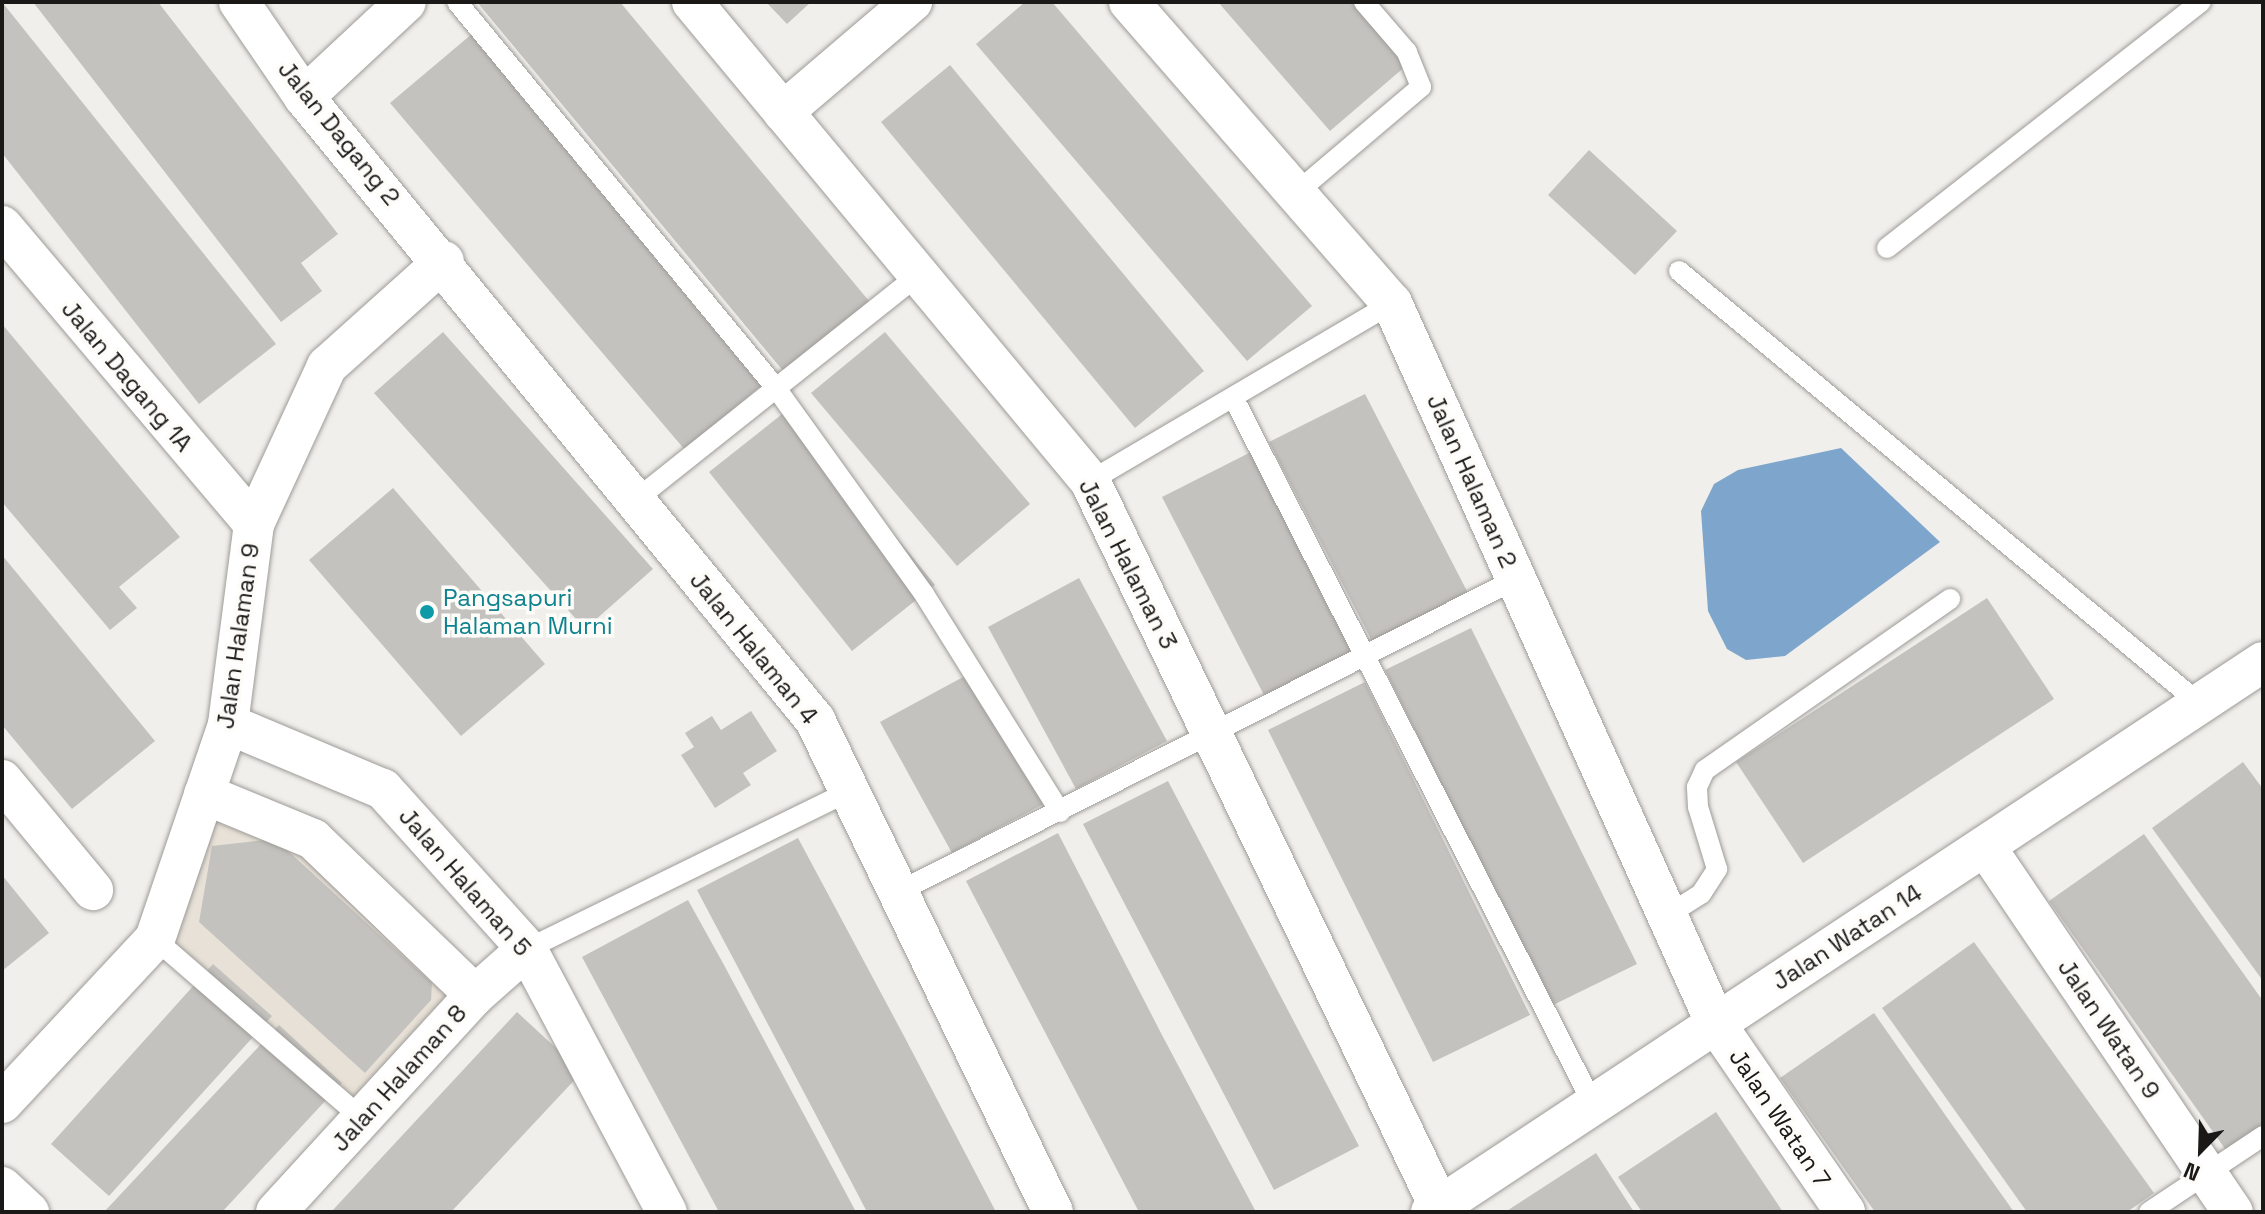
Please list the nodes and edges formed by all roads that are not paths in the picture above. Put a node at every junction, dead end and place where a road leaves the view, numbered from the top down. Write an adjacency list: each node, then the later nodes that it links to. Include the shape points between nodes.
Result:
1 (239, 2): 9 (street, Jalan Dagang 2)
2 (406, 2): 9 (street)
3 (457, 2): 18 (lane)
4 (692, 2): 10 (street, Jalan Halaman 3)
5 (912, 2): 10 (street)
6 (1129, 2): 11 (street, Jalan Halaman 2)
7 (1364, 2): 11 (lane, via 1407,52 1421,87)
8 (2201, 2): 13 (lane)
9 (304, 97): 14 (street, Jalan Dagang 2)
10 (783, 112): 16 (street, Jalan Halaman 3)
11 (1296, 193): 17 (street, Jalan Halaman 2)
12 (2, 226): 22 (street, Jalan Dagang 1A)
13 (1887, 248)
14 (444, 261): 21 (street, Jalan Halaman 4); 22 (street, Jalan Halaman 9, via 327,366)
15 (1679, 271): 27 (lane)
16 (918, 275): 18 (lane); 20 (street, Jalan Halaman 3)
17 (1392, 303): 19 (lane); 23 (street, Jalan Halaman 2)
18 (776, 388): 21 (lane); 33 (lane, via 924,594)
19 (1233, 397): 20 (lane); 25 (lane)
20 (1090, 481): 29 (street, Jalan Halaman 3)
21 (633, 502): 31 (street, Jalan Halaman 4, via 815,720)
22 (254, 524): 28 (street, Jalan Halaman 9)
23 (1516, 579): 25 (lane); 37 (street, Jalan Halaman 2)
24 (1950, 599): 37 (lane, via 1705,770 1697,787 1698,807 1717,869 1701,894)
25 (1364, 659): 29 (lane); 43 (lane)
26 (2257, 678): 27 (street, Jalan Watan 14)
27 (2200, 704): 34 (street, Jalan Watan 14)
28 (228, 724): 32 (street, Jalan Halaman 9); 39 (street, Jalan Halaman 5, via 383,789)
29 (1214, 736): 33 (lane); 48 (street, Jalan Halaman 3)
30 (2, 780): 35 (street)
31 (849, 791): 36 (street, Jalan Halaman 4); 39 (lane)
32 (204, 794): 38 (street, Jalan Halaman 9); 40 (street, via 313,839)
33 (1060, 812): 36 (lane)
34 (1985, 846): 41 (street, Jalan Watan 14); 46 (street, Jalan Watan 9)
35 (93, 890)
36 (898, 892): 52 (street, Jalan Halaman 4)
37 (1666, 916): 41 (street, Jalan Halaman 2)
38 (155, 939): 42 (street, Jalan Halaman 9); 44 (lane)
39 (527, 949): 40 (street, Jalan Halaman 8); 51 (street, Jalan Halaman 5)
40 (475, 995): 44 (street, Jalan Halaman 8)
41 (1716, 1024): 43 (street, Jalan Watan 14); 53 (street, Jalan Watan 7)
42 (2, 1103)
43 (1593, 1104): 48 (street, Jalan Watan 14)
44 (363, 1119): 50 (street, Jalan Halaman 8)
45 (2263, 1136): 46 (lane)
46 (2206, 1174): 54 (lane); 55 (street, Jalan Watan 9)
47 (2, 1187): 49 (street)
48 (1437, 1210)
49 (29, 1212)
50 (276, 1212)
51 (667, 1212)
52 (1053, 1212)
53 (1845, 1212)
54 (2149, 1212)
55 (2233, 1212)

